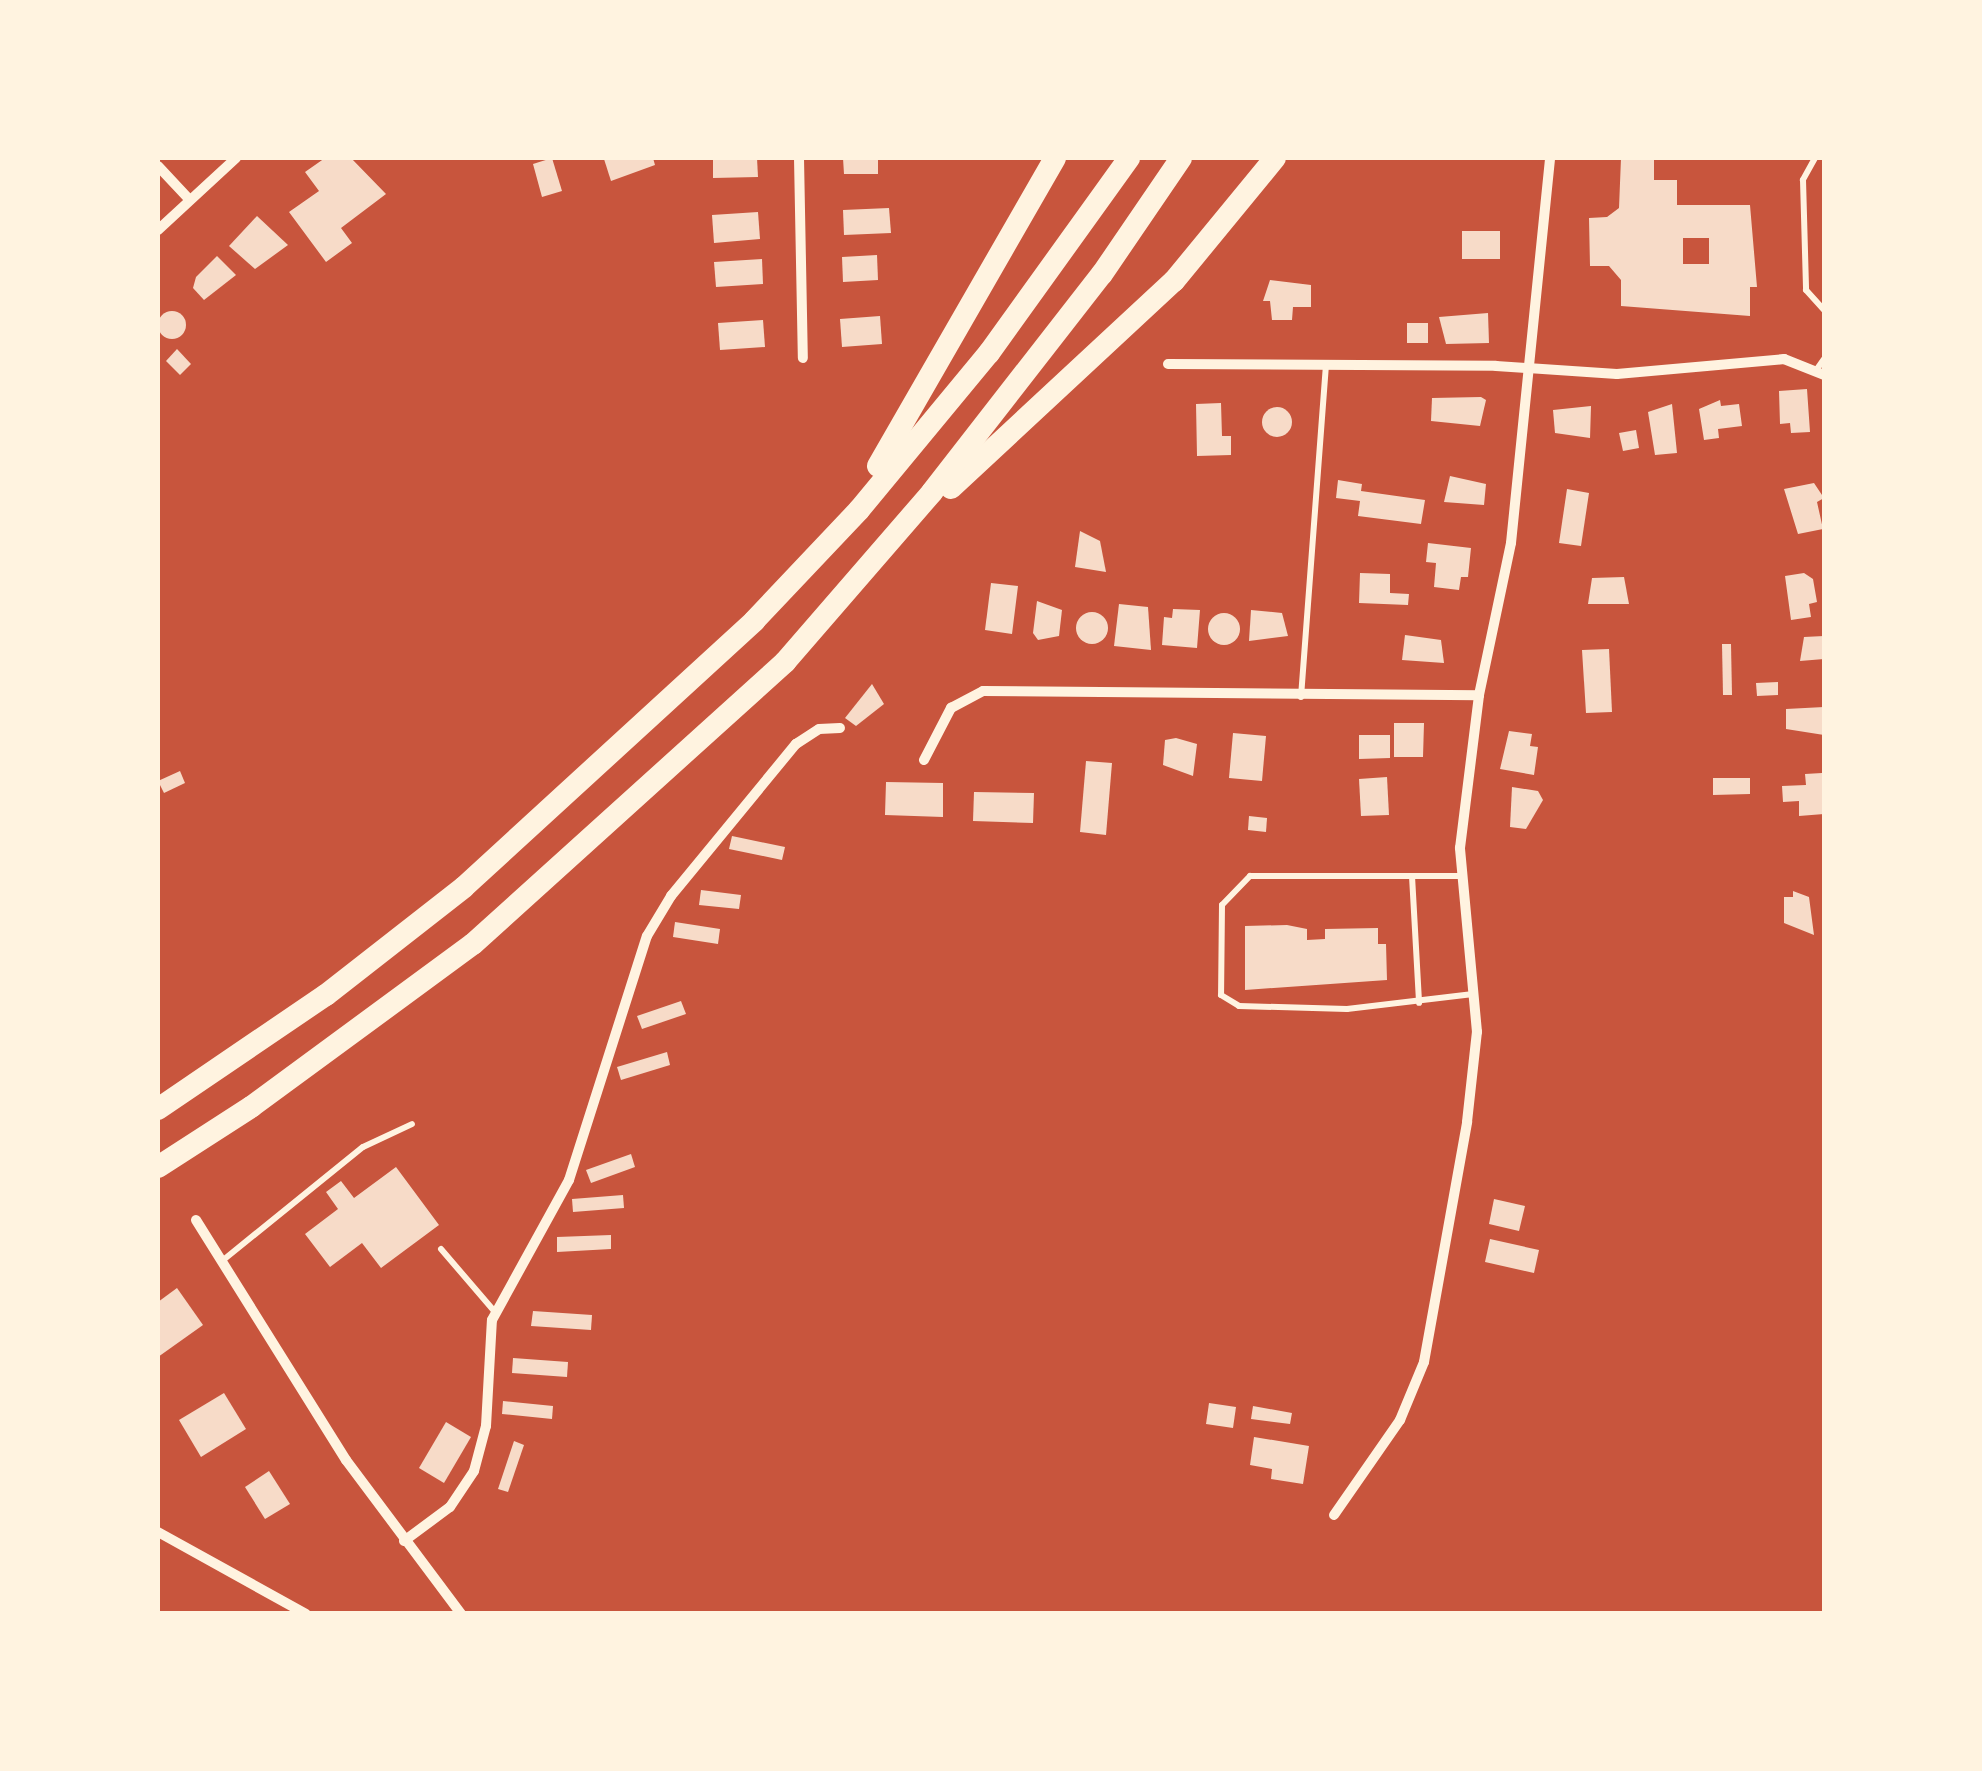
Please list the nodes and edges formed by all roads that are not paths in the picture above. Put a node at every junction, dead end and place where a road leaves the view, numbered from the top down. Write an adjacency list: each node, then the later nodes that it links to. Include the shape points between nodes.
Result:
1 (236, 158): 10 (street)
2 (798, 158): 13 (street)
3 (1055, 158): 18 (highway, via 896,442)
4 (1129, 158): 18 (highway, via 988,354)
5 (1181, 158): 19 (highway, via 1102,274)
6 (1276, 158): 19 (highway, via 1174,281)
7 (1550, 158): 16 (street)
8 (1815, 158): 12 (lane, via 1803,180 1806,290)
9 (158, 166): 10 (street)
10 (188, 199): 11 (street)
11 (158, 230)
12 (1824, 310)
13 (804, 358)
14 (1168, 364): 15 (street)
15 (1326, 364): 16 (street); 21 (lane)
16 (1528, 368): 17 (street, via 1618,374 1784,359); 20 (street, via 1511,543)
17 (1822, 368)
18 (803, 567): 28 (highway, via 646,726 464,886 326,996)
19 (868, 573): 30 (highway, via 722,722 473,944)
20 (1480, 695): 21 (street); 25 (street)
21 (1301, 698): 23 (street, via 983,691 951,708)
22 (840, 728): 34 (street, via 819,730 796,744 670,896 632,973 569,1180)
23 (924, 760)
24 (1412, 876): 25 (lane); 27 (lane); 27 (lane, via 1266,873 1244,879 1222,904 1222,994 1240,1006)
25 (1461, 876): 26 (street)
26 (1474, 994): 27 (lane); 35 (street, via 1475,1070 1424,1362 1400,1420)
27 (1418, 1003)
28 (158, 1110)
29 (412, 1124): 33 (lane, via 364,1147)
30 (158, 1168)
31 (196, 1220): 33 (street)
32 (441, 1249): 34 (lane)
33 (221, 1262): 37 (street)
34 (496, 1312): 37 (street, via 486,1426 474,1470 450,1507)
35 (1334, 1514)
36 (158, 1532): 38 (street)
37 (404, 1541): 39 (street)
38 (306, 1614)
39 (461, 1614)

